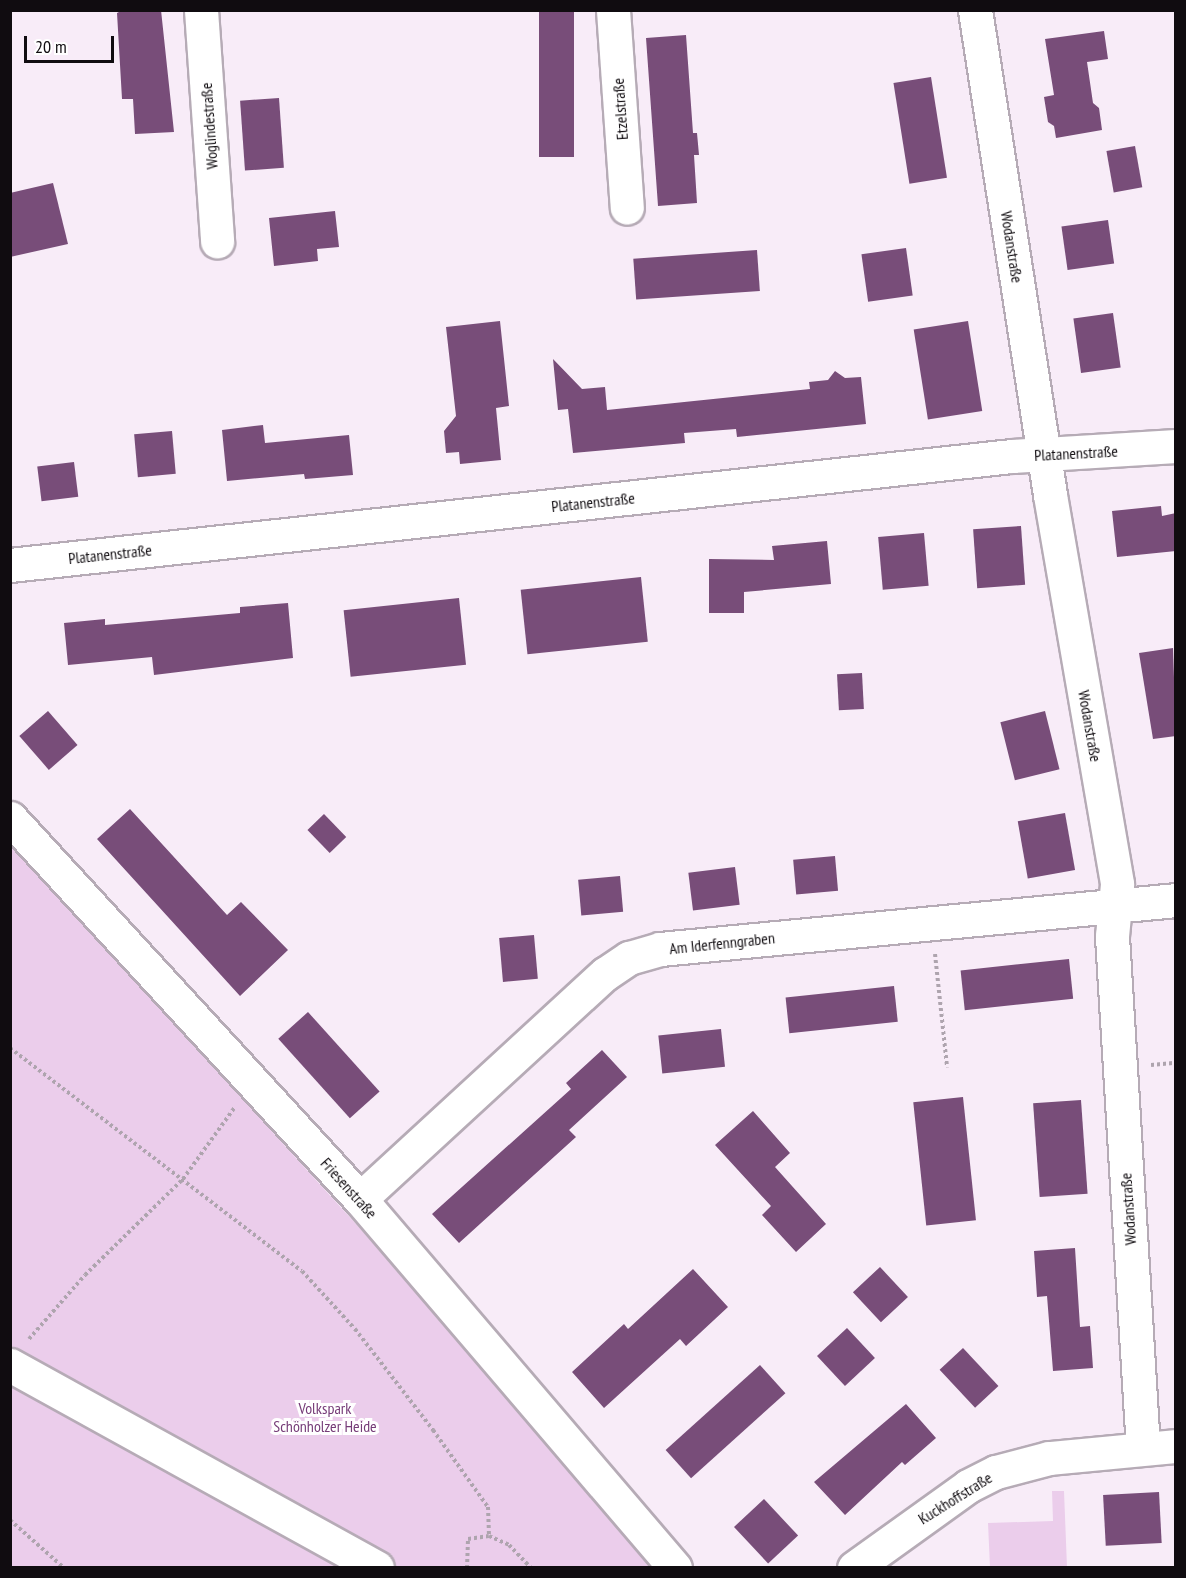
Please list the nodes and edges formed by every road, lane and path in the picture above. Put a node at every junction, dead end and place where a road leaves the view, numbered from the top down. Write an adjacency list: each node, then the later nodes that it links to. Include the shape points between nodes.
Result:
1 (201, 10): 5 (street, Woglindestraße)
2 (614, 10): 4 (street, Etzelstraße)
3 (975, 10): 7 (street, Wodanstraße)
4 (627, 208)
5 (217, 241)
6 (1176, 446): 7 (street, Platanenstraße)
7 (1044, 456): 8 (street, Platanenstraße, via 1000,457); 11 (street, Wodanstraße, via 1117,884)
8 (10, 565)
9 (10, 818): 17 (street, Friesenstraße)
10 (1176, 900): 11 (street, Am Iderfenngraben)
11 (1114, 904): 19 (street, Am Iderfenngraben, via 660,950 629,958 605,974); 22 (street, Wodanstraße, via 1112,936)
12 (934, 941): 16 (path)
13 (10, 1048): 18 (path)
14 (1176, 1064): 15 (path)
15 (1145, 1066)
16 (947, 1067)
17 (253, 1082): 18 (path); 19 (street, Friesenstraße)
18 (183, 1179): 20 (path, via 85,1275); 24 (path, via 302,1271 356,1329 488,1507)
19 (360, 1199): 29 (street, Friesenstraße)
20 (18, 1354): 26 (street)
21 (1176, 1446): 22 (street, Kuckhoffstraße)
22 (1143, 1448): 30 (street, Kuckhoffstraße, via 1049,1458 996,1472 950,1498)
23 (10, 1520): 25 (path)
24 (489, 1536): 27 (path, via 468,1539); 28 (path, via 509,1545)
25 (64, 1568)
26 (378, 1568)
27 (467, 1568)
28 (531, 1568)
29 (675, 1568)
30 (854, 1568)

